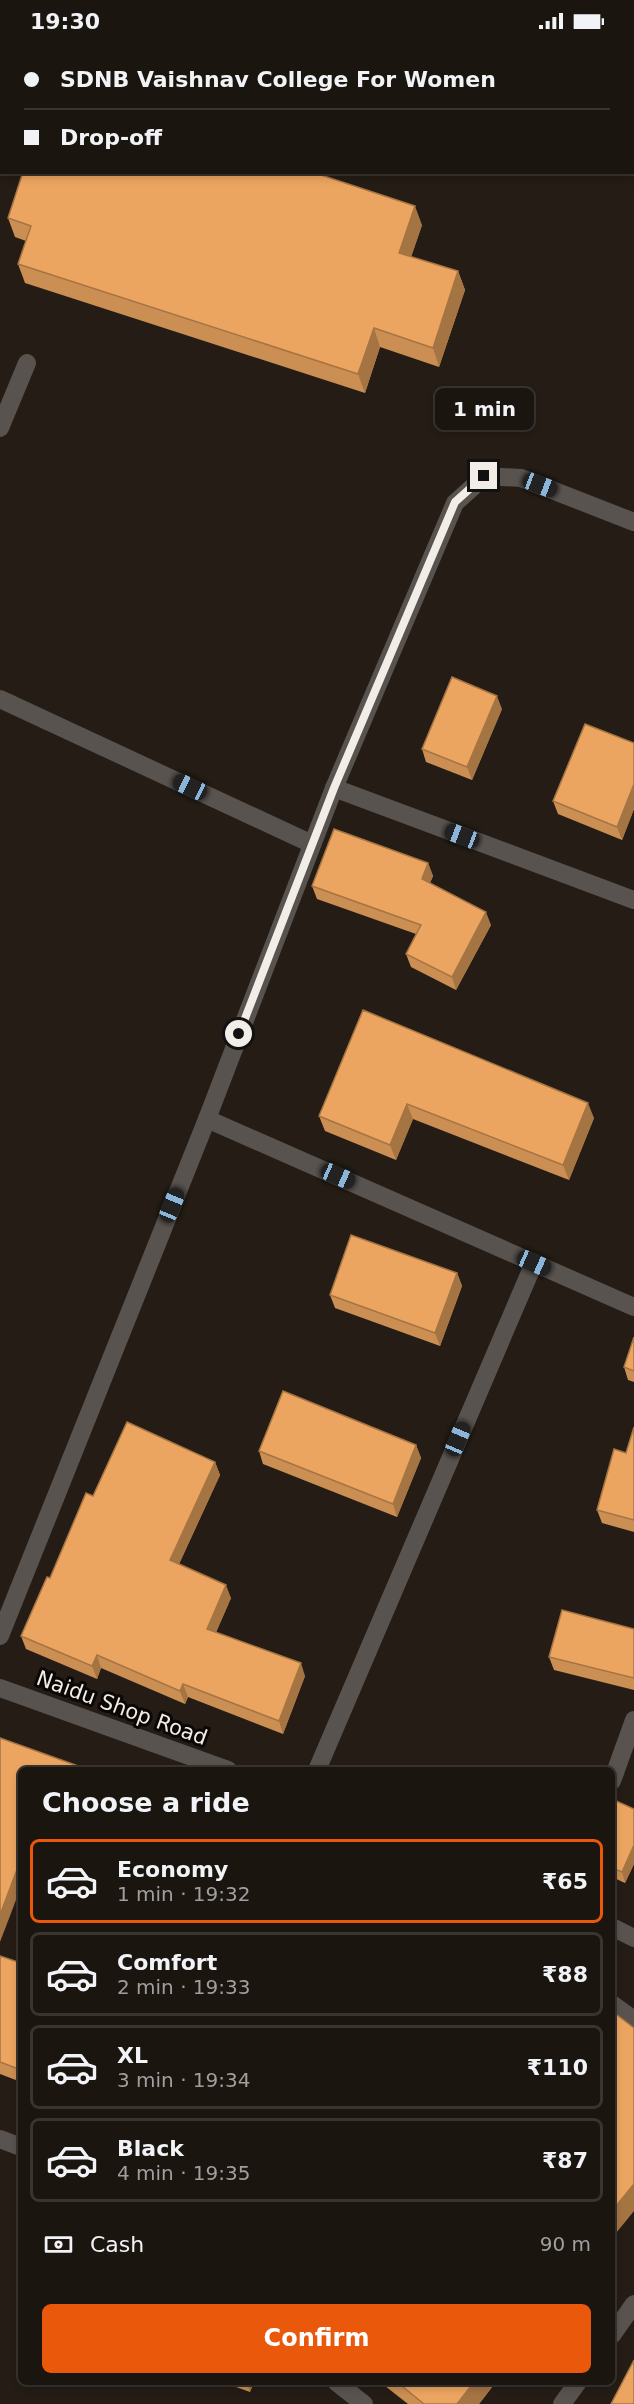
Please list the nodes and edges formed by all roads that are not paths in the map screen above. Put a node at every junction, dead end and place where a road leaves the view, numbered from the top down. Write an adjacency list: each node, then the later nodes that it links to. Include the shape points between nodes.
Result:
1 (27, 363): 2 (street)
2 (0, 428)
3 (634, 522): 5 (street, via 521,478 484,476 455,502)
4 (0, 699): 6 (street)
5 (334, 788): 6 (street); 7 (street)
6 (312, 844): 8 (street)
7 (634, 900)
8 (207, 1119): 9 (street); 11 (street)
9 (534, 1263): 10 (street); 15 (street)
10 (634, 1307)
11 (0, 1636)
12 (0, 1688): 14 (street, Naidu Shop Road)
13 (634, 1720): 16 (street)
14 (220, 1767)
15 (318, 1767)
16 (615, 1772)
17 (615, 1928): 18 (street)
18 (634, 1938)
19 (615, 2006): 20 (street)
20 (634, 2020)
21 (0, 2139): 22 (street)
22 (18, 2146)
23 (634, 2304): 24 (street)
24 (615, 2331)
25 (340, 2385): 27 (street)
26 (576, 2385): 28 (street)
27 (364, 2404)
28 (562, 2404)

